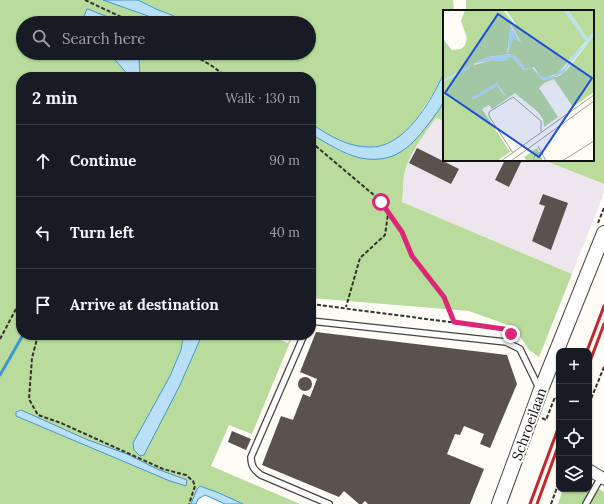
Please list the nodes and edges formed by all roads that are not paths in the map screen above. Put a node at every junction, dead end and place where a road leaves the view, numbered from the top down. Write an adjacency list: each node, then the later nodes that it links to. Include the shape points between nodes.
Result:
1 (604, 233): 4 (street, Schroeilaan)
2 (316, 322): 4 (lane, via 506,342 520,349)
3 (302, 340): 7 (lane, via 251,457 251,465 261,475)
4 (540, 392): 8 (street, Schroeilaan)
5 (592, 472): 6 (street)
6 (602, 478): 9 (lane)
7 (329, 504)
8 (499, 504)
9 (586, 504)

